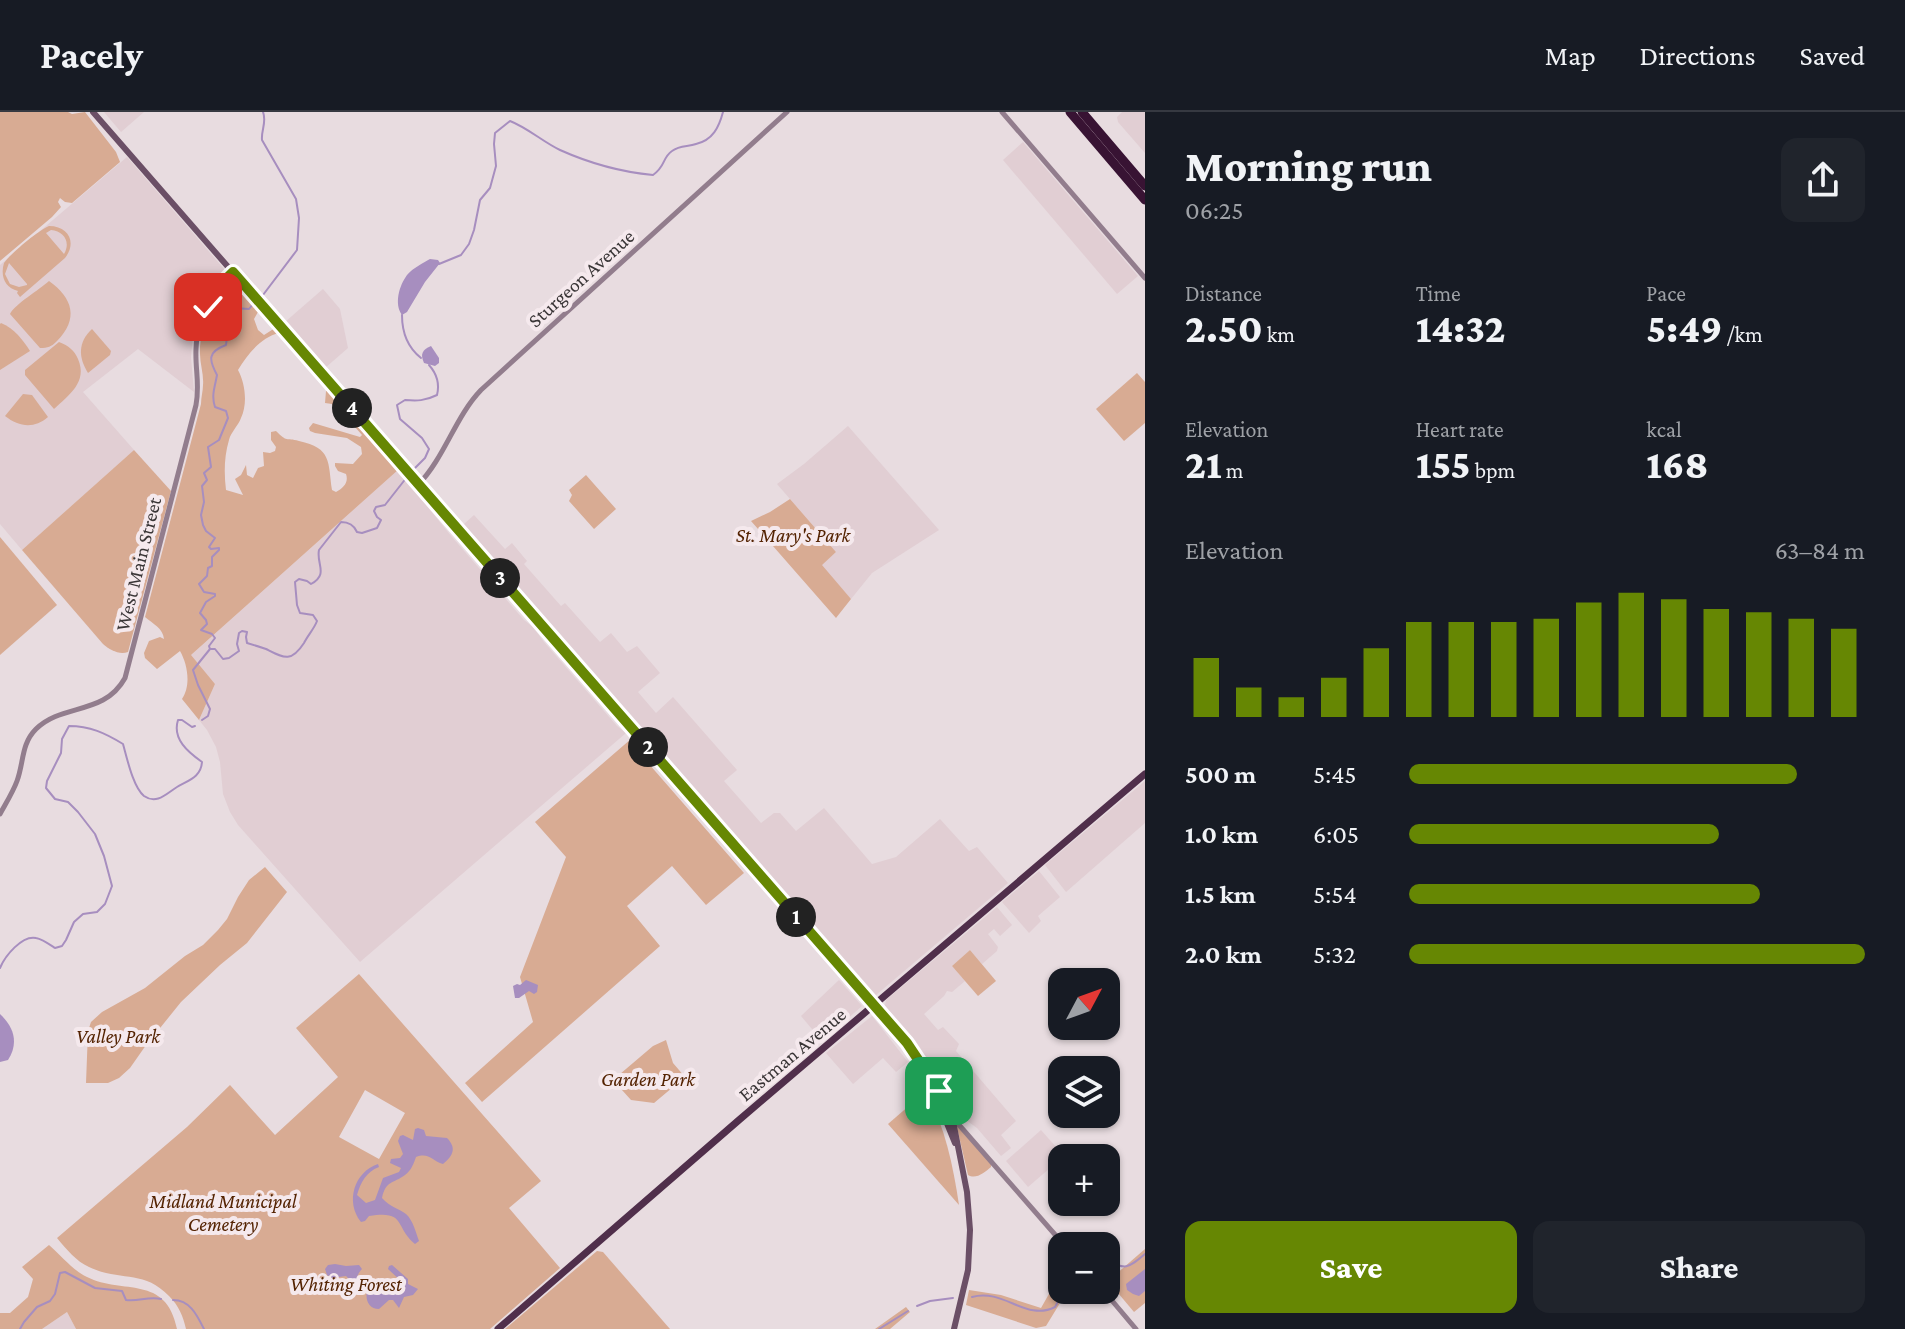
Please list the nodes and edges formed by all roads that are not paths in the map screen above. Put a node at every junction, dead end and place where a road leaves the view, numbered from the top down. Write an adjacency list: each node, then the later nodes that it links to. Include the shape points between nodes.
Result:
1 (93, 112): 10 (main road)
2 (787, 112): 12 (street, Sturgeon Avenue, via 481,390)
3 (1002, 112): 11 (street)
4 (1070, 112): 6 (highway)
5 (1082, 112): 7 (highway)
6 (1092, 138): 8 (highway); 9 (highway)
7 (1145, 186)
8 (1145, 200)
9 (1145, 209)
10 (233, 272): 12 (main road); 14 (street, West Main Street, via 214,293 198,332 196,405 125,678 102,702 33,731)
11 (1145, 278)
12 (418, 485): 15 (main road)
13 (1145, 774): 15 (main road, Eastman Avenue)
14 (0, 814)
15 (873, 1005): 16 (main road); 21 (main road, Eastman Avenue)
16 (927, 1072): 17 (main road); 18 (main road)
17 (953, 1118): 18 (main road); 19 (street)
18 (958, 1150): 22 (main road, via 970,1230 968,1270)
19 (1053, 1232)
20 (1115, 1304): 23 (street)
21 (498, 1329)
22 (954, 1329)
23 (1136, 1329)

